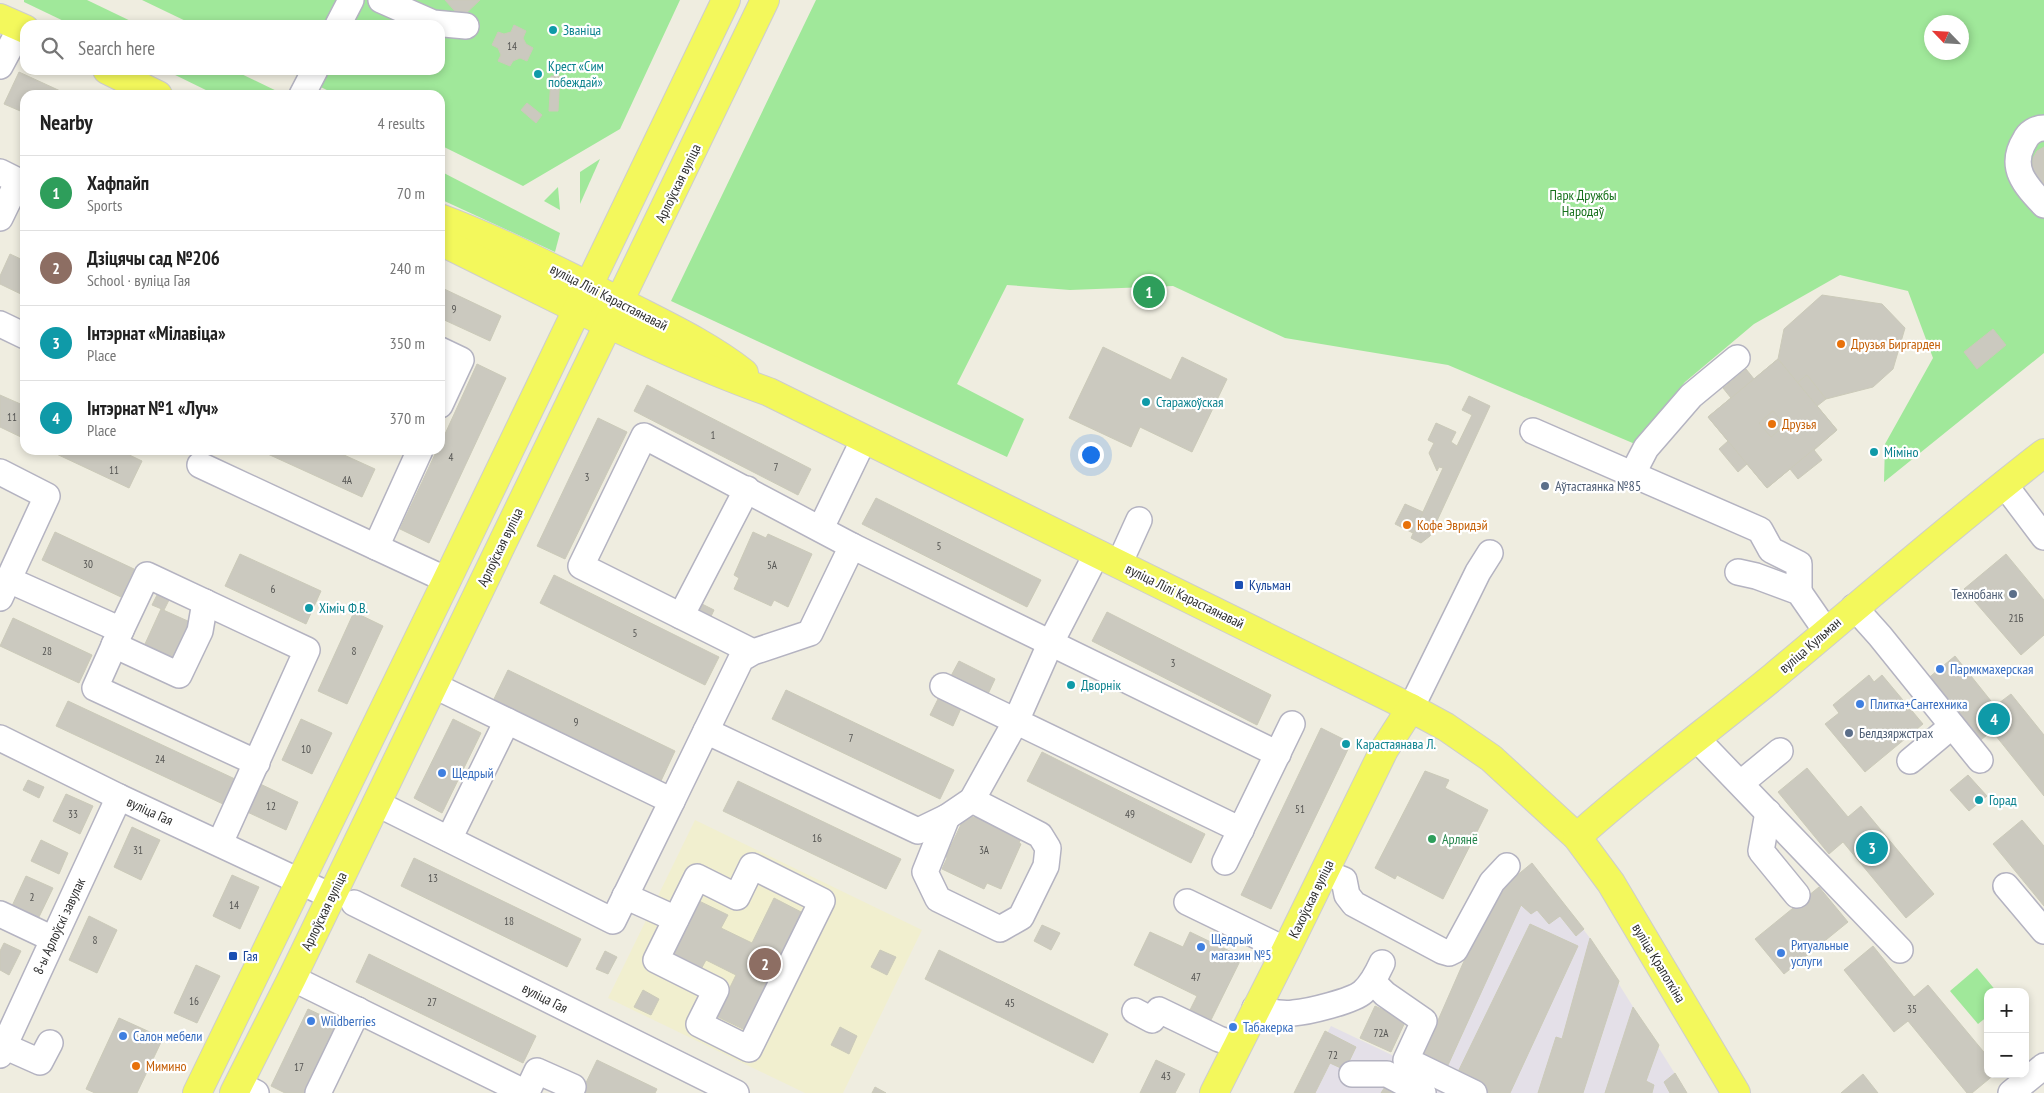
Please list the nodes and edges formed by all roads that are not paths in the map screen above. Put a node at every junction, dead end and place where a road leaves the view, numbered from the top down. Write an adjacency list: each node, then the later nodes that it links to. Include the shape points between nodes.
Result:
1 (351, 0): 5 (street)
2 (381, 0): 6 (street)
3 (726, 0): 21 (main road)
4 (766, 0): 22 (main road, Арлоўская вуліца)
5 (341, 20)
6 (426, 20)
7 (445, 24): 9 (street)
8 (15, 25): 10 (street)
9 (466, 26)
10 (0, 66)
11 (118, 75): 13 (main road)
12 (312, 75): 14 (street)
13 (148, 90)
14 (305, 90)
15 (2044, 128): 17 (street, via 2028,135 2018,150 2018,170 2028,188)
16 (17, 176): 18 (street)
17 (2044, 205)
18 (0, 218)
19 (445, 221): 21 (main road, вуліца Лілі Карастаянавай)
20 (445, 243): 21 (main road, вуліца Лілі Карастаянавай)
21 (583, 298): 22 (main road, вуліца Лілі Карастаянавай); 45 (main road)
22 (614, 313): 29 (main road, вуліца Лілі Карастаянавай, via 699,366 769,392); 55 (main road, Арлоўская вуліца)
23 (0, 324): 24 (street)
24 (20, 334)
25 (445, 352): 27 (street, via 461,360)
26 (1738, 358): 34 (street, via 1691,396 1646,448)
27 (445, 394)
28 (1533, 430): 34 (street)
29 (864, 439): 38 (street); 43 (main road, вуліца Лілі Карастаянавай)
30 (2044, 453): 35 (main road, вуліца Кульман)
31 (418, 455): 41 (street)
32 (200, 465): 41 (street)
33 (0, 472): 46 (street, via 47,496)
34 (1632, 475): 47 (street, via 1760,530 1771,550 1799,564)
35 (2004, 484): 39 (street); 49 (main road, вуліца Кульман)
36 (747, 489): 38 (street); 50 (street); 50 (street, via 644,436 580,566)
37 (1139, 520): 43 (street)
38 (821, 528): 40 (street)
39 (2043, 533)
40 (852, 546): 53 (street); 54 (street, via 810,634)
41 (376, 547): 45 (street)
42 (1490, 553): 57 (street)
43 (1108, 558): 53 (street); 57 (main road, вуліца Лілі Карастаянавай)
44 (1738, 572): 47 (street)
45 (447, 580): 84 (main road)
46 (5, 589): 52 (street)
47 (1799, 592): 51 (street)
48 (205, 602): 52 (street, via 147,575); 52 (street, via 200,632 178,675); 69 (street, via 307,650)
49 (1854, 607): 51 (main road, вуліца Кульман); 61 (street)
50 (681, 616): 54 (street)
51 (1826, 631): 64 (main road, вуліца Кульман)
52 (117, 637): 69 (street, via 95,688)
53 (1050, 642): 59 (street); 66 (street)
54 (753, 652): 62 (street, via 741,659)
55 (433, 685): 58 (street); 74 (main road, Арлоўская вуліца)
56 (943, 686): 59 (street)
57 (1412, 708): 78 (main road, вуліца Лілі Карастаянавай, via 1491,758); 83 (main road, Кахоўская вуліца, via 1384,750)
58 (507, 721): 73 (street); 79 (street)
59 (1016, 721): 72 (street); 77 (street)
60 (1292, 724): 66 (street)
61 (1952, 726): 67 (street); 68 (street)
62 (706, 731): 73 (street); 76 (street, via 918,831)
63 (0, 738): 71 (street, вуліца Гая)
64 (1696, 738): 70 (street); 78 (main road, вуліца Кульман)
65 (1780, 751): 70 (street)
66 (1278, 754): 77 (street)
67 (1980, 760)
68 (1910, 761)
69 (257, 763): 80 (street)
70 (1741, 783): 75 (street)
71 (119, 797): 80 (street, вуліца Гая); 93 (street, 8-ы Арлоўскі завулак)
72 (972, 800): 76 (street); 76 (street, via 1040,835 1048,848 1046,866 1020,917 1000,929 938,899 925,872)
73 (672, 801): 87 (street)
74 (376, 802): 79 (street); 88 (main road, Арлоўская вуліца)
75 (1768, 812): 86 (street, via 1761,851); 95 (street)
76 (947, 817)
77 (1241, 830): 81 (street)
78 (1577, 837): 114 (main road, вуліца Крапоткіна, via 1611,883)
79 (449, 839): 87 (street, via 613,920)
80 (220, 843): 84 (street, вуліца Гая)
81 (1226, 862)
82 (1507, 866): 83 (street, via 1492,882 1455,950 1449,953 1354,904 1347,895 1344,880)
83 (1324, 872): 94 (main road, Кахоўская вуліца)
84 (300, 882): 88 (street, вуліца Гая); 106 (main road)
85 (2006, 886): 92 (street)
86 (1797, 895)
87 (625, 896): 91 (street)
88 (343, 899): 96 (main road, Арлоўская вуліца); 110 (street, вуліца Гая)
89 (1187, 902): 94 (street)
90 (0, 914): 93 (street)
91 (676, 919): 91 (street, via 697,877 737,896 752,866 822,901 749,1049 699,1024 716,990 656,960)
92 (2044, 932)
93 (53, 939): 102 (street, 8-ы Арлоўскі завулак)
94 (1286, 950): 97 (main road, Кахоўская вуліца)
95 (1900, 950)
96 (292, 978): 98 (street); 105 (main road, Арлоўская вуліца)
97 (1255, 1008): 101 (main road, Кахоўская вуліца); 113 (street, via 1294,1013 1346,1001 1362,994 1377,972 1385,994 1424,1021 1406,1060)
98 (358, 1010): 107 (street); 108 (street)
99 (1135, 1011): 101 (street, via 1152,1020 1159,1010)
100 (50, 1043): 102 (street, via 40,1062)
101 (1237, 1046): 111 (main road, Кахоўская вуліца)
102 (2, 1050)
103 (2044, 1066): 115 (street)
104 (1352, 1074): 112 (street, via 1387,1074)
105 (243, 1090)
106 (197, 1093)
107 (318, 1093)
108 (527, 1093): 109 (street, via 537,1071 573,1087)
109 (570, 1093)
110 (736, 1093)
111 (1214, 1093)
112 (1423, 1093)
113 (1474, 1093)
114 (1736, 1093)
115 (2011, 1093)

